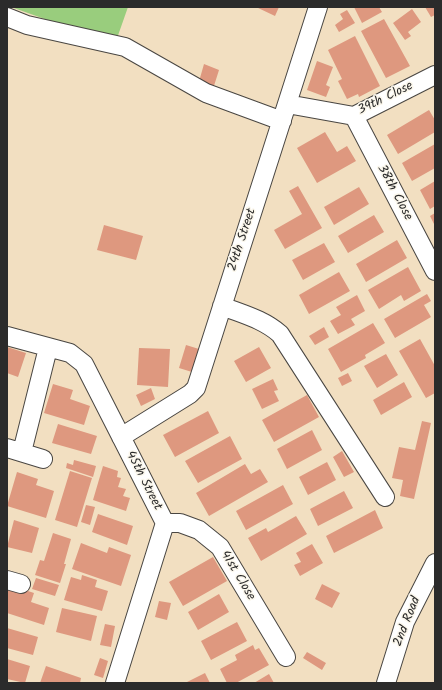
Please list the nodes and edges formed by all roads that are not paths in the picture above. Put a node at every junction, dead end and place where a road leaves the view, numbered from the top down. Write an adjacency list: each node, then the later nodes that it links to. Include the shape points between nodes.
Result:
1 (318, 7): 4 (street, 24th Street)
2 (7, 17): 6 (street, via 27,25 126,47 206,93)
3 (435, 75): 5 (street, 39th Close)
4 (287, 104): 5 (street, 39th Close); 6 (street, 24th Street)
5 (354, 116): 7 (street, 38th Close)
6 (282, 121): 8 (street, 24th Street)
7 (435, 271)
8 (222, 306): 11 (street, 24th Street, via 196,388); 14 (street, via 259,320 280,334)
9 (7, 336): 10 (street, 45th Street)
10 (48, 348): 11 (street, 45th Street, via 70,353 84,364); 12 (street)
11 (121, 437): 15 (street, 45th Street)
12 (15, 450): 13 (street)
13 (43, 459)
14 (385, 497)
15 (164, 523): 17 (street, 41st Close, via 180,523 199,530 220,547); 18 (street, 45th Street)
16 (435, 564): 19 (street, 2nd Road, via 405,622)
17 (286, 657)
18 (115, 683)
19 (386, 683)

